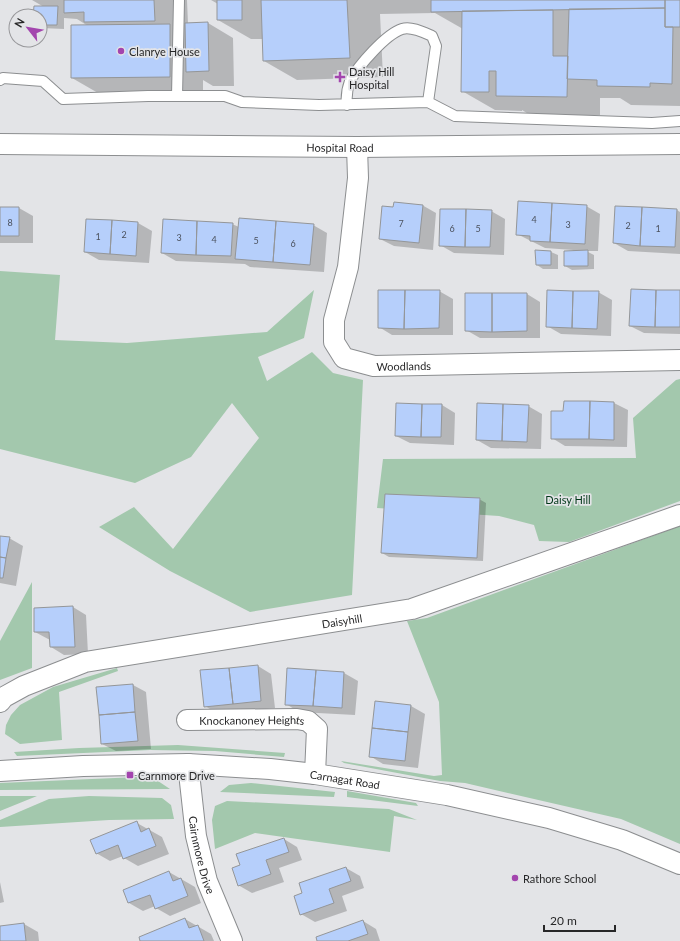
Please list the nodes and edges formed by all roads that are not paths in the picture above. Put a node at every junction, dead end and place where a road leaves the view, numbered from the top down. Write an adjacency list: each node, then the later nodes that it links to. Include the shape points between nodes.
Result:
1 (179, 0): 3 (lane)
2 (0, 80): 3 (lane, via 3,78 43,81 63,99)
3 (177, 96): 5 (lane, via 225,96 242,102)
4 (428, 102): 5 (lane); 5 (lane, via 436,46 432,36 403,28 390,34 364,61 350,81 346,94); 6 (lane, via 455,116 652,123)
5 (347, 105)
6 (680, 121)
7 (0, 144): 9 (street, Hospital Road)
8 (680, 144): 9 (street, Hospital Road)
9 (357, 147): 10 (street, Woodlands, via 358,178 348,267 334,320 334,342 344,358 374,366)
10 (680, 360)
11 (680, 515): 12 (street, Daisyhill, via 412,609 85,662 24,686)
12 (0, 702)
13 (187, 720): 16 (street, Knockanoney Heights, via 308,721 317,729)
14 (188, 764): 15 (street, Carnagat Road); 16 (street, Carnagat Road); 18 (street, Cairnmore Drive, via 196,836 205,873)
15 (0, 771)
16 (315, 774): 17 (street, Carnagat Road, via 446,795 549,818 622,840)
17 (680, 864)
18 (232, 941)

